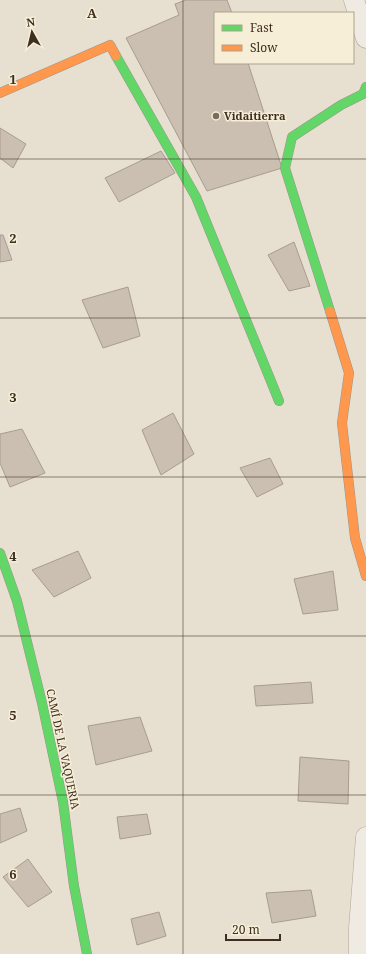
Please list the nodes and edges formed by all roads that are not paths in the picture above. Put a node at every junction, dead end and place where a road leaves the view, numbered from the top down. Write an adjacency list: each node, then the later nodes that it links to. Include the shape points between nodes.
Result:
1 (354, 0): 2 (street)
2 (366, 38)
3 (366, 87): 7 (street, via 363,94 292,137 286,168 349,373 342,423 355,538)
4 (0, 93): 5 (street, via 110,45 196,197)
5 (279, 401)
6 (0, 553): 9 (street, CAMÍ DE LA VAQUERIA, via 17,601 63,802 74,886)
7 (366, 576)
8 (366, 837): 10 (street, via 358,928)
9 (87, 954)
10 (359, 954)

